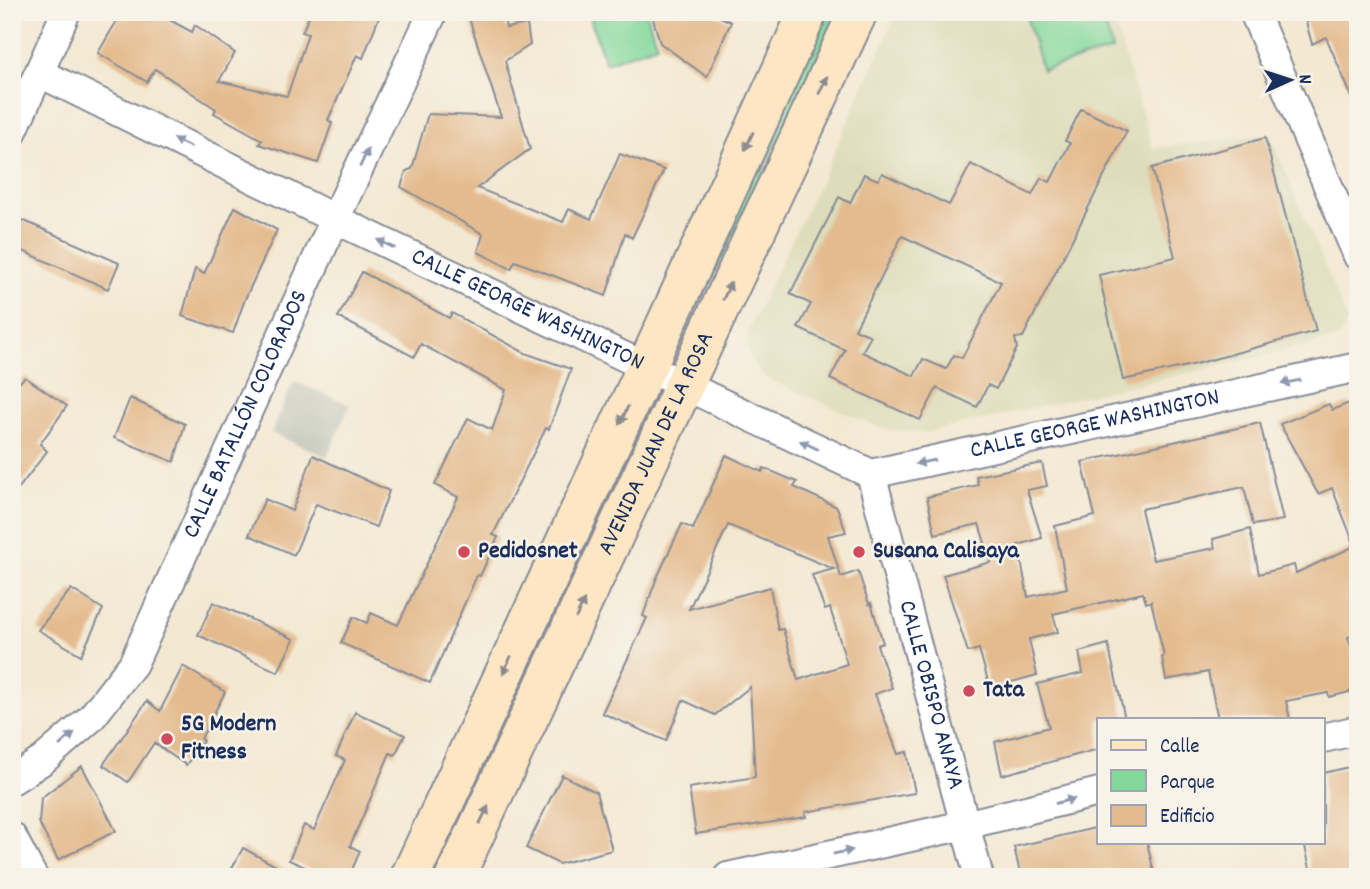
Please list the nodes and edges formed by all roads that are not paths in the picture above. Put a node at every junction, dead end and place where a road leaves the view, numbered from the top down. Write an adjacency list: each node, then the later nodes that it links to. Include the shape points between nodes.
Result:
1 (66, 12): 6 (street)
2 (433, 12): 8 (street, CALLE BATALLÓN COLORADOS, one-way to 2)
3 (808, 12): 11 (main road, AVENIDA JUAN DE LA ROSA, one-way to 11)
4 (858, 12): 12 (main road, AVENIDA JUAN DE LA ROSA, one-way to 4)
5 (1254, 12): 9 (street)
6 (40, 73): 7 (street); 8 (street, CALLE GEORGE WASHINGTON, one-way to 6)
7 (12, 133)
8 (335, 219): 11 (street, CALLE GEORGE WASHINGTON, one-way to 8); 16 (street, CALLE BATALLÓN COLORADOS, one-way to 8, via 91,719 133,664)
9 (1358, 257)
10 (1358, 367): 13 (street, CALLE GEORGE WASHINGTON, one-way to 13)
11 (646, 368): 12 (street, CALLE GEORGE WASHINGTON); 21 (main road, AVENIDA JUAN DE LA ROSA, one-way to 21)
12 (683, 385): 13 (street, CALLE GEORGE WASHINGTON, one-way to 12); 22 (main road, AVENIDA JUAN DE LA ROSA, one-way to 12)
13 (871, 474): 18 (street, CALLE OBISPO ANAYA)
14 (1358, 730): 15 (street)
15 (1324, 738)
16 (12, 780)
17 (1097, 792): 18 (street, one-way to 17)
18 (965, 825): 23 (street, one-way to 18); 24 (street, CALLE OBISPO ANAYA)
19 (12, 837): 20 (street)
20 (33, 877)
21 (410, 877)
22 (455, 877)
23 (729, 877)
24 (979, 877)

